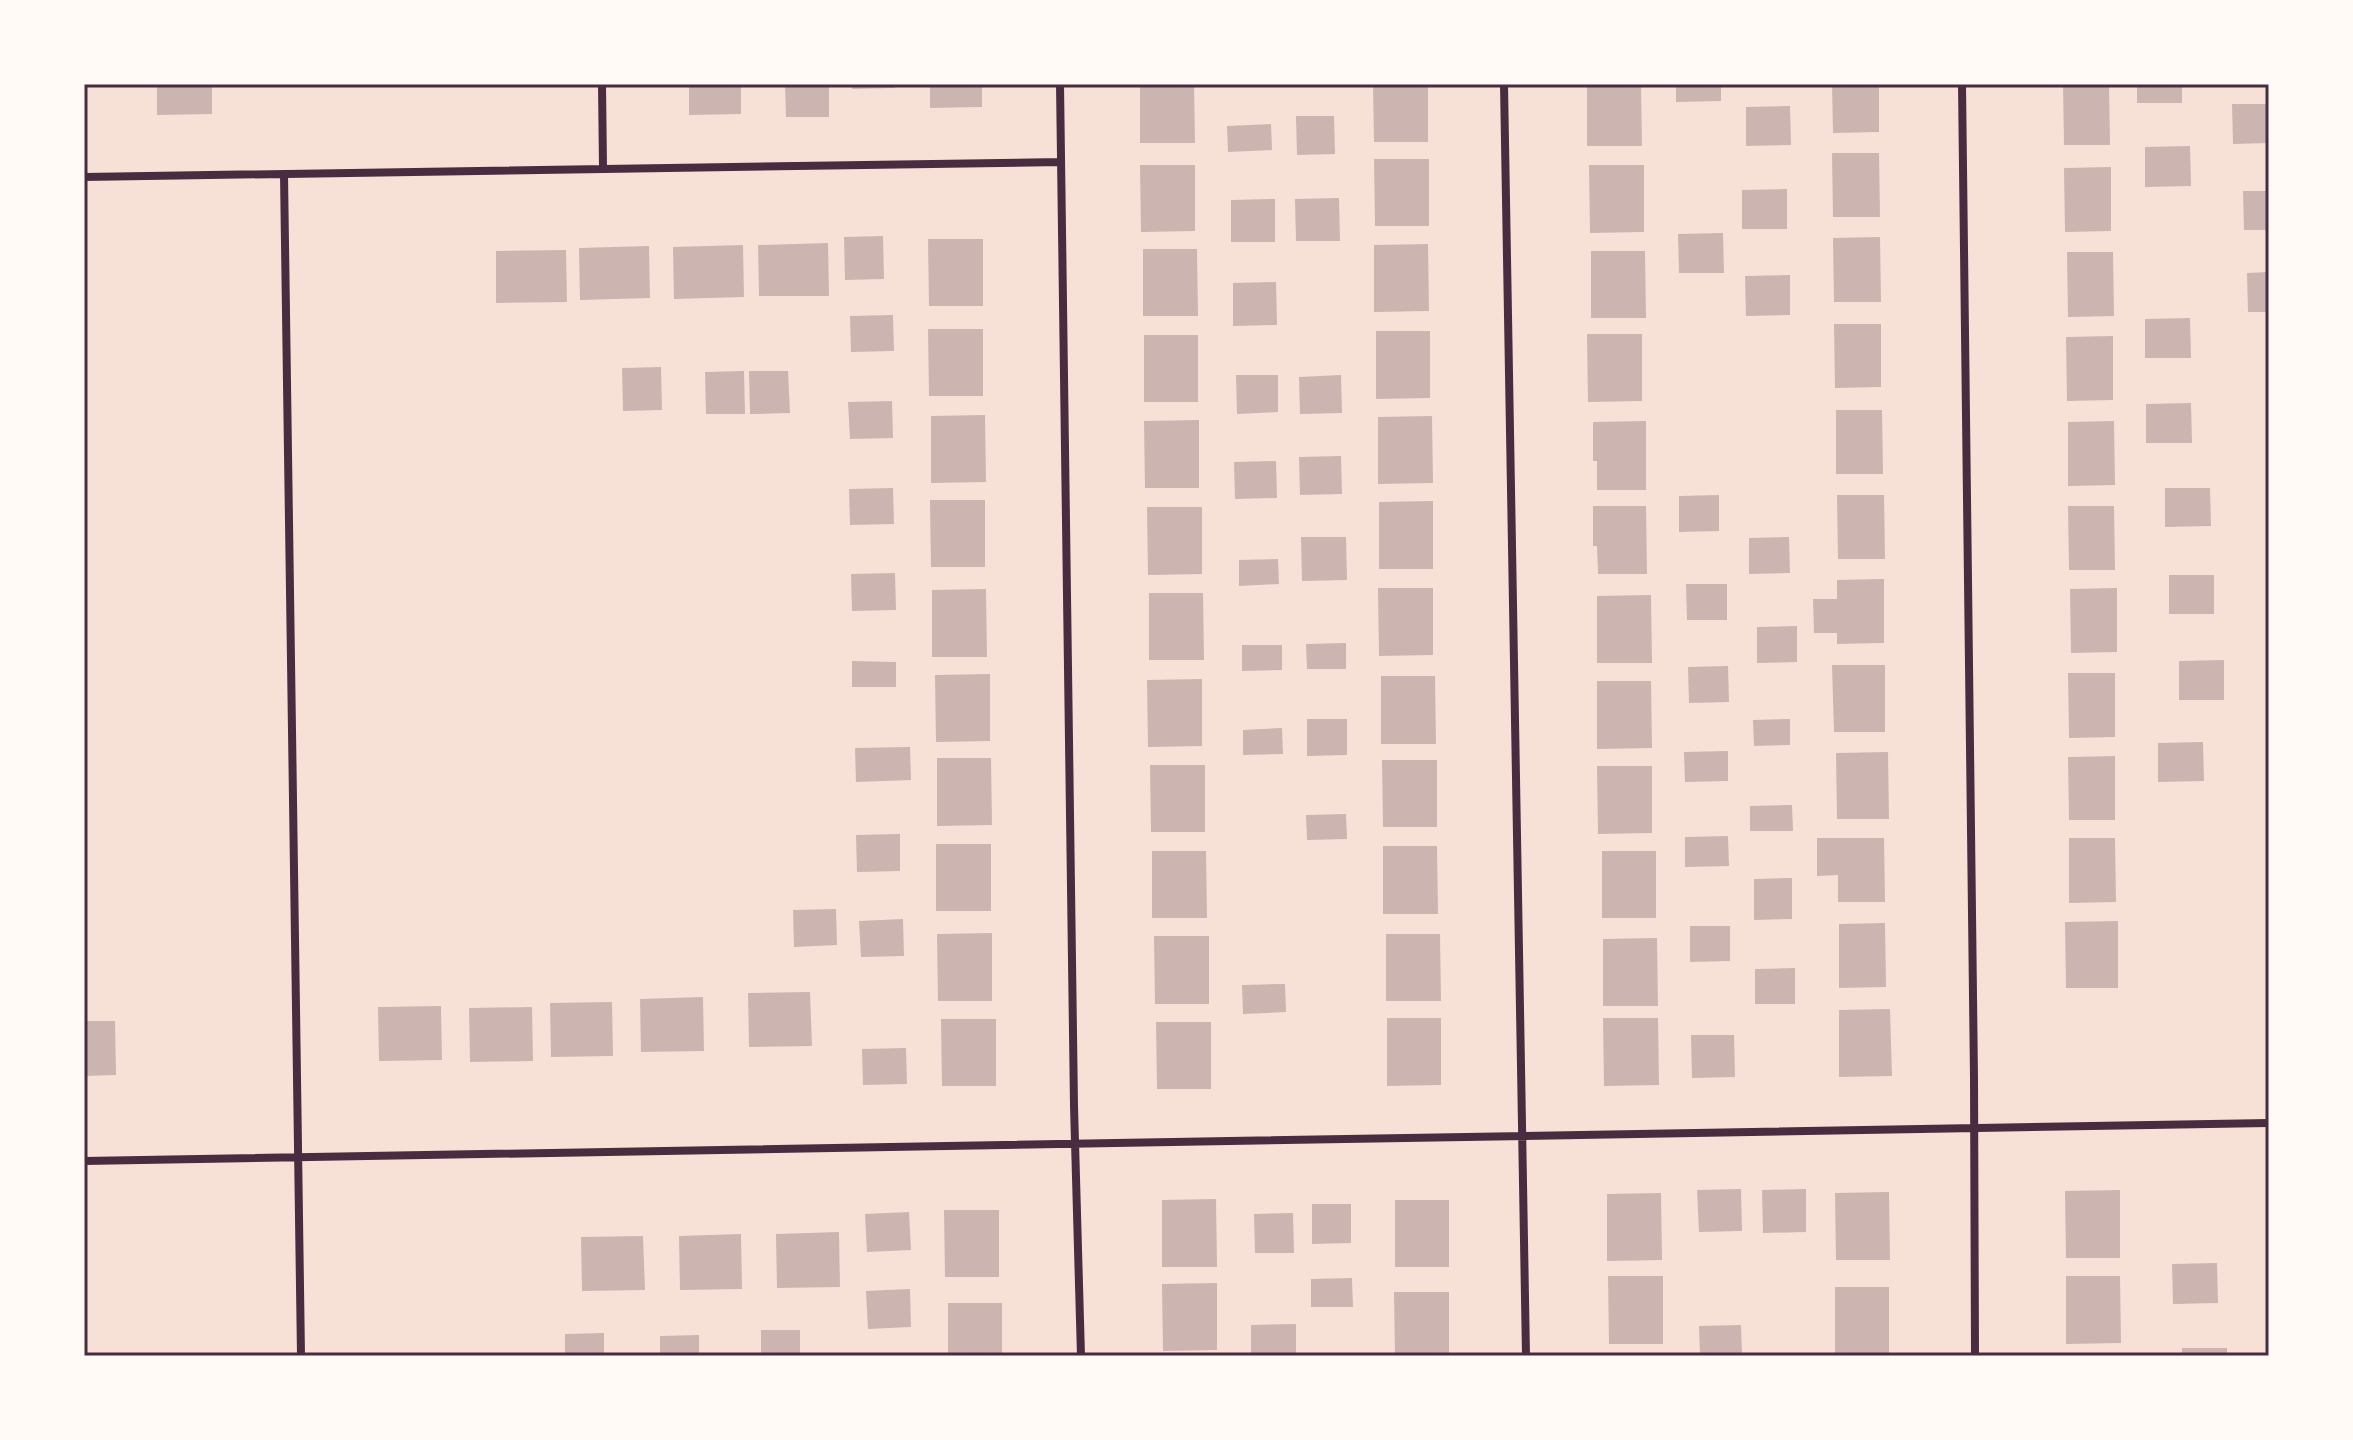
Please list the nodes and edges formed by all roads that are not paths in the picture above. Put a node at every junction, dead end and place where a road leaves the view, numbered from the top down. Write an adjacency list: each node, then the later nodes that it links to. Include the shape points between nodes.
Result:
1 (602, 84): 6 (street)
2 (1060, 84): 5 (street)
3 (1504, 84): 11 (street)
4 (1962, 84): 10 (street)
5 (1061, 162): 6 (street); 12 (street)
6 (603, 167): 7 (street)
7 (284, 174): 8 (street); 13 (street)
8 (84, 177)
9 (2269, 1123): 10 (street)
10 (1974, 1129): 11 (street); 18 (street)
11 (1521, 1137): 12 (street); 17 (street)
12 (1075, 1143): 13 (street); 16 (street)
13 (298, 1158): 14 (street); 15 (street)
14 (84, 1161)
15 (301, 1356)
16 (1081, 1356)
17 (1526, 1356)
18 (1975, 1356)

